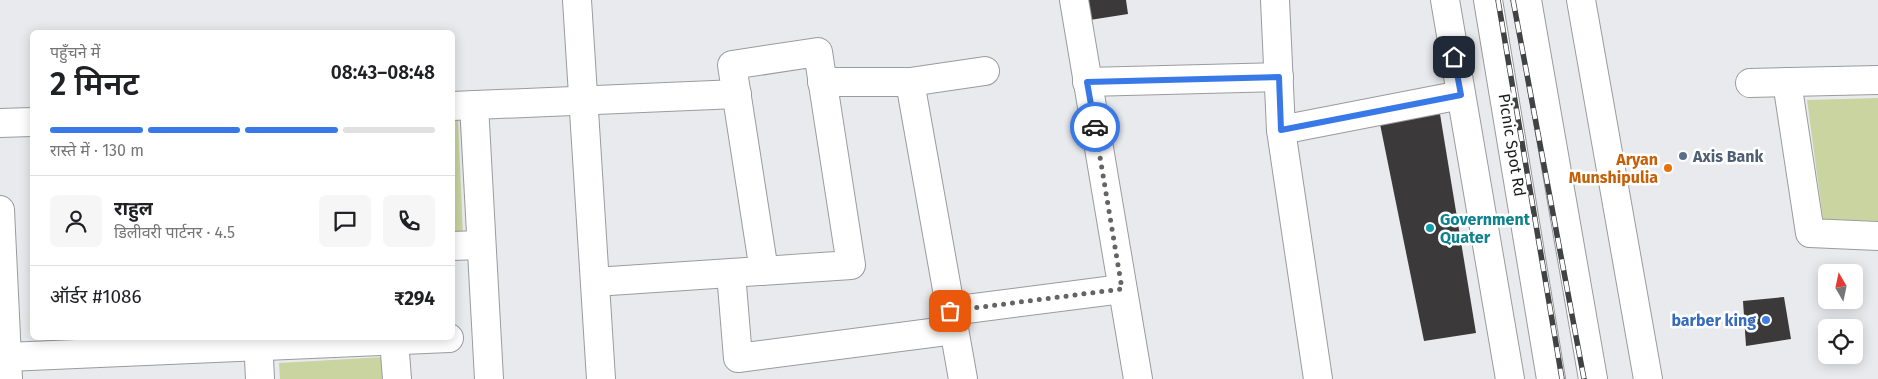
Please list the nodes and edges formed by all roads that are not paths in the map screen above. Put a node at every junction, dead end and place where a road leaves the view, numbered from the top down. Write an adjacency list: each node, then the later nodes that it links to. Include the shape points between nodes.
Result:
1 (577, 0): 18 (street)
2 (1074, 0): 13 (street)
3 (1275, 0): 9 (street)
4 (1445, 0): 17 (street)
5 (1488, 0): 46 (street, Picnic Spot Rd)
6 (1527, 0): 47 (street)
7 (1581, 0): 48 (street)
8 (985, 70): 12 (street)
9 (1279, 77): 13 (street); 22 (street)
10 (1878, 80): 14 (street)
11 (822, 82): 12 (street); 16 (street, via 818,52 732,65); 27 (street, via 851,264)
12 (910, 82): 31 (street)
13 (1087, 82): 30 (street)
14 (1787, 82): 15 (street); 24 (street, via 1810,233)
15 (1750, 83)
16 (737, 94): 18 (street); 27 (street)
17 (1461, 95): 22 (street); 45 (street)
18 (584, 101): 19 (street); 29 (street)
19 (463, 106): 25 (street)
20 (30, 122): 21 (street)
21 (0, 124)
22 (1281, 130): 44 (street)
23 (0, 210): 37 (street)
24 (1878, 236)
25 (481, 245): 26 (street); 32 (street)
26 (455, 246)
27 (764, 271): 28 (street)
28 (731, 273): 29 (street); 31 (street, via 738,358)
29 (595, 282): 41 (street)
30 (1122, 289): 31 (street); 43 (street)
31 (952, 320): 42 (street)
32 (486, 336): 33 (street); 40 (street)
33 (455, 337)
34 (394, 340): 35 (street); 39 (street)
35 (258, 342): 36 (street); 38 (street)
36 (95, 345): 37 (street)
37 (8, 368)
38 (260, 379)
39 (397, 379)
40 (489, 379)
41 (601, 379)
42 (963, 379)
43 (1138, 379)
44 (1318, 379)
45 (1510, 379)
46 (1551, 379)
47 (1593, 379)
48 (1648, 379)

